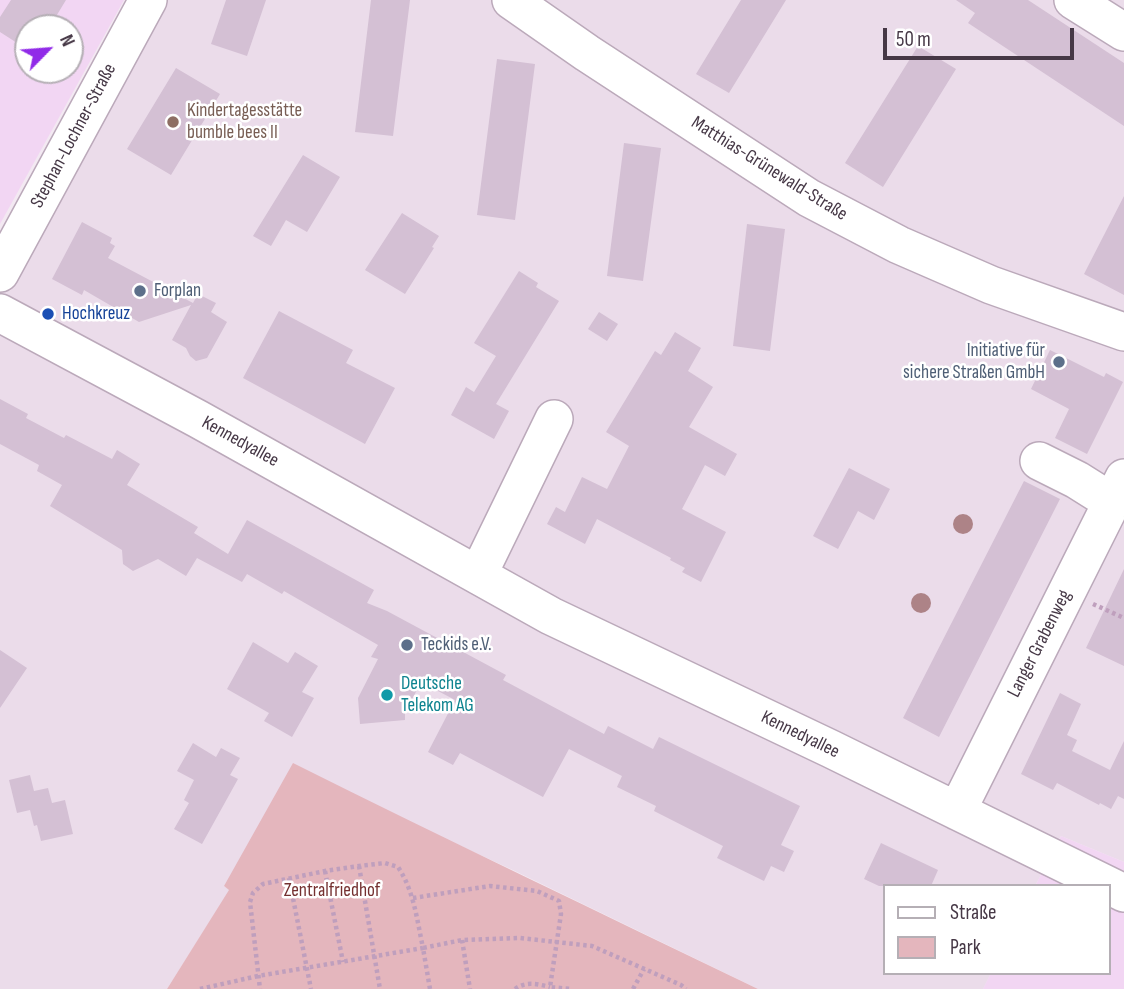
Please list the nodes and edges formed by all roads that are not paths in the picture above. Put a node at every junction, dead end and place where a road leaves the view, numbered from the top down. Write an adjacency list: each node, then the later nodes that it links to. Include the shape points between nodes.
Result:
1 (148, 0): 5 (street, Stephan-Lochner-Straße)
2 (511, 0): 7 (street, Matthias-Grünewald-Straße, via 809,198 899,245 991,285)
3 (1073, 0): 4 (street)
4 (1124, 32)
5 (0, 273)
6 (0, 313): 11 (street, Kennedyallee)
7 (1124, 332)
8 (554, 419): 11 (street)
9 (1043, 454): 10 (street, via 1084,468)
10 (1119, 488): 12 (street, Langer Grabenweg)
11 (478, 575): 12 (street, Kennedyallee, via 551,616)
12 (957, 811): 13 (street, Kennedyallee)
13 (1106, 884)

